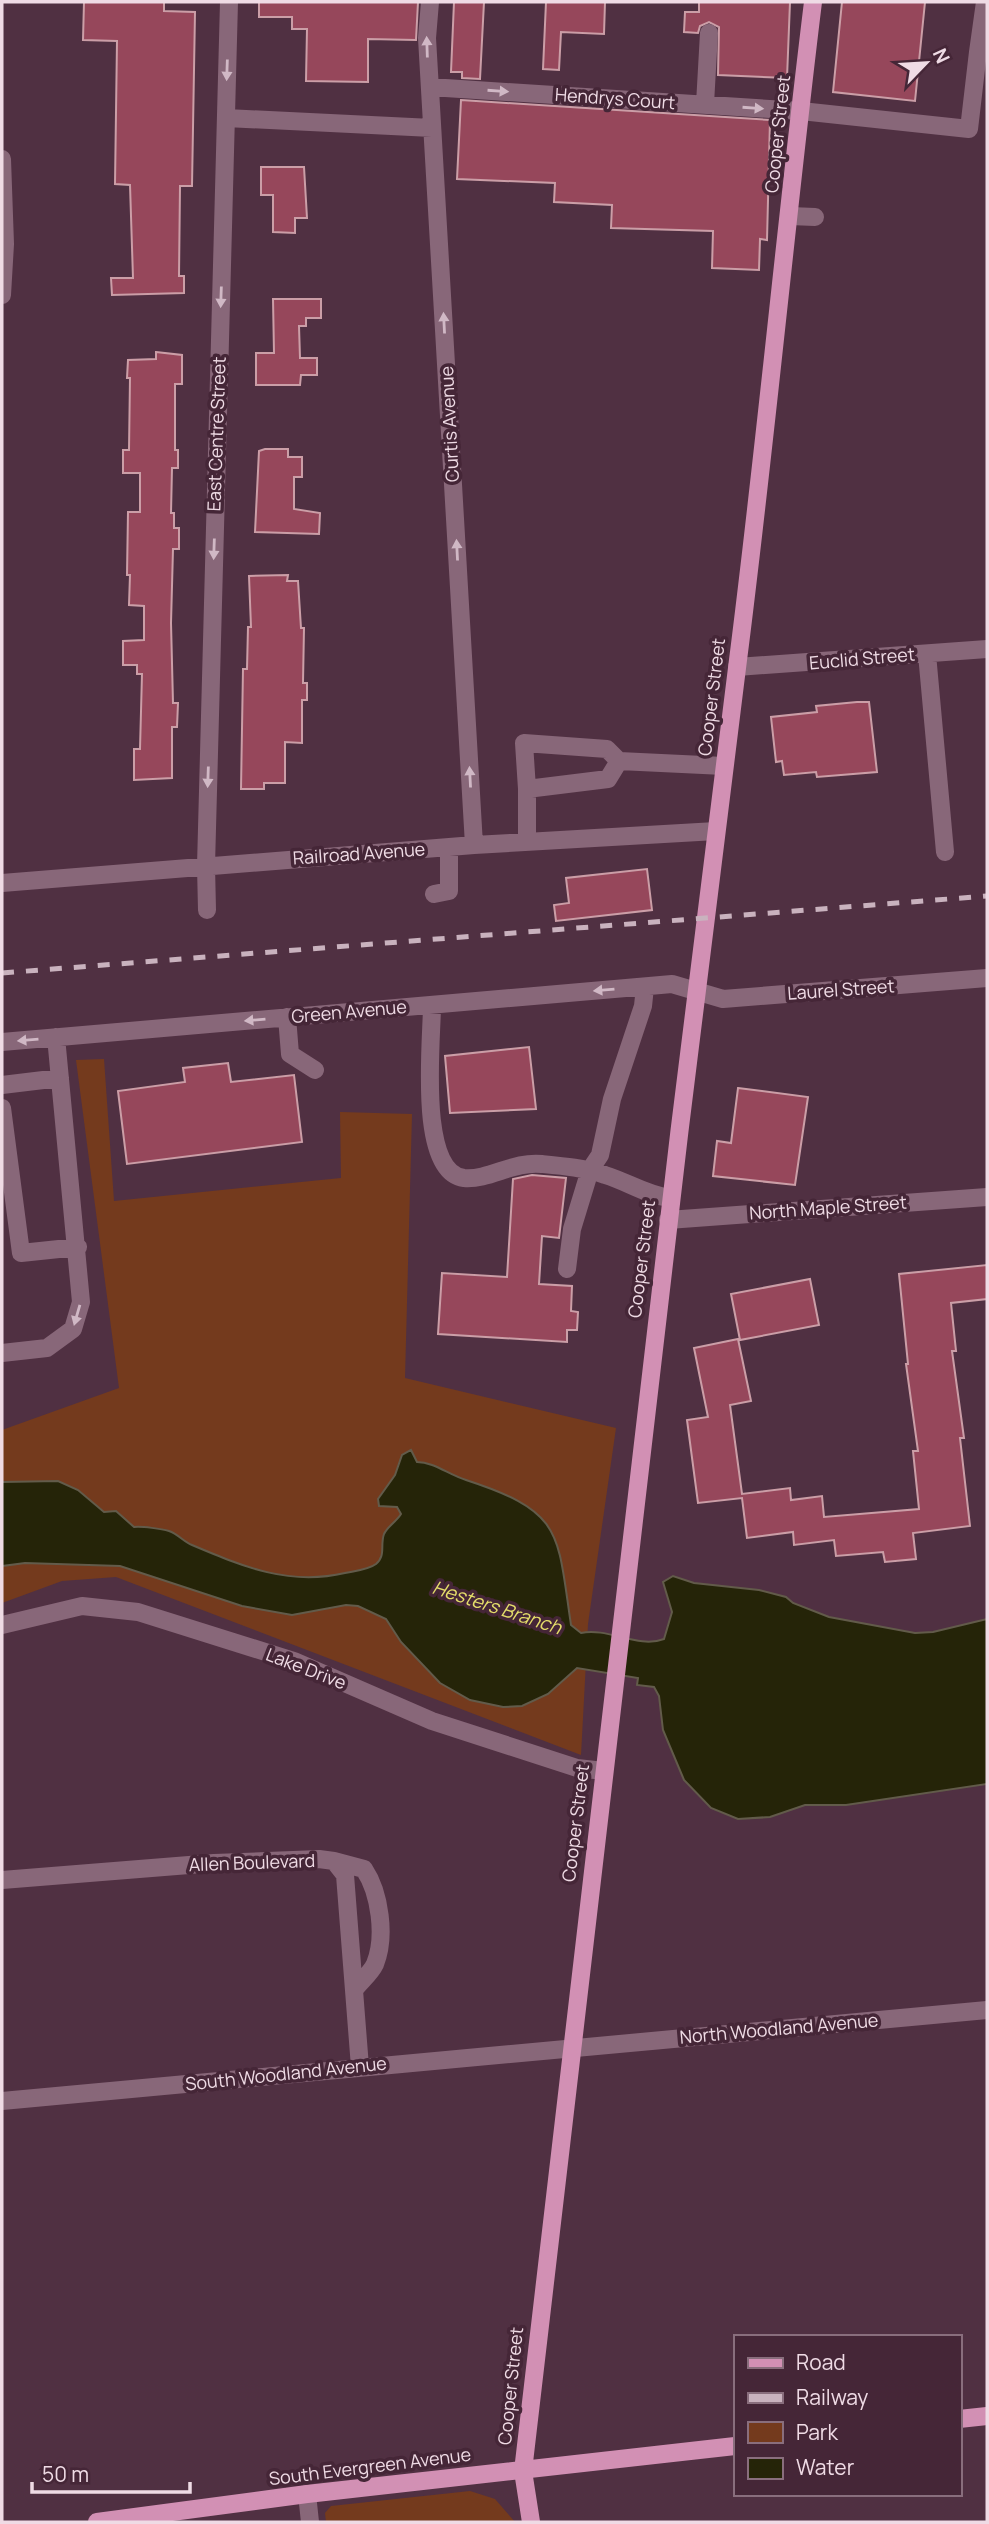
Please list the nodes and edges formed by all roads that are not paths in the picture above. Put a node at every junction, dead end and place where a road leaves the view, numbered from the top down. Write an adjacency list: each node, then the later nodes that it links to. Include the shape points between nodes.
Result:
1 (229, 2): 10 (street, East Centre Street, one-way to 10)
2 (430, 2): 7 (street, Curtis Avenue, one-way to 2)
3 (813, 2): 9 (main road, Cooper Street)
4 (986, 10): 6 (street)
5 (709, 33): 8 (street)
6 (982, 52): 9 (street, Hendrys Court, via 969,129)
7 (430, 87): 8 (street, Hendrys Court, one-way to 8); 11 (street, Curtis Avenue)
8 (705, 104): 9 (street, Hendrys Court, one-way to 9)
9 (801, 111): 13 (main road, Cooper Street)
10 (226, 118): 11 (street); 27 (street, East Centre Street, one-way to 27)
11 (432, 128): 24 (street, Curtis Avenue, one-way to 11)
12 (2, 159): 15 (street)
13 (790, 216): 14 (street); 18 (main road, Cooper Street)
14 (815, 216)
15 (2, 295)
16 (987, 649): 17 (street, Euclid Street)
17 (927, 654): 18 (street, Euclid Street); 26 (street)
18 (737, 667): 20 (main road, Cooper Street)
19 (619, 761): 20 (street); 21 (street, via 608,779); 21 (street, via 607,749 524,743)
20 (724, 766): 22 (main road, Cooper Street)
21 (527, 789): 23 (street)
22 (716, 831): 23 (street, Railroad Avenue); 33 (main road, Cooper Street)
23 (527, 842): 24 (street, Railroad Avenue)
24 (474, 845): 25 (street, Railroad Avenue)
25 (449, 847): 27 (street, Railroad Avenue); 29 (street, via 449,891)
26 (945, 852)
27 (206, 866): 28 (street, Railroad Avenue); 30 (street, East Centre Street)
28 (2, 883)
29 (434, 894)
30 (207, 910)
31 (987, 978): 33 (street, Laurel Street, via 723,999)
32 (645, 987): 33 (street, Green Avenue, via 672,984); 34 (street, Green Avenue, one-way to 34); 42 (street, via 600,1155)
33 (695, 991): 44 (main road, Cooper Street)
34 (432, 1005): 35 (street, Green Avenue); 42 (street, via 432,1132 445,1168 456,1177 468,1178 539,1163)
35 (288, 1017): 36 (street, Green Avenue, one-way to 36); 38 (street, via 290,1054)
36 (56, 1037): 37 (street, Green Avenue, one-way to 37); 39 (street)
37 (2, 1042)
38 (315, 1070)
39 (61, 1078): 40 (street); 46 (street)
40 (2, 1085)
41 (2, 1108): 46 (street, via 21,1253)
42 (590, 1170): 44 (street); 47 (street, via 572,1229)
43 (987, 1197): 45 (street, North Maple Street)
44 (670, 1198): 45 (main road, Cooper Street)
45 (668, 1220): 50 (main road, Cooper Street)
46 (78, 1247): 48 (street, one-way to 48, via 81,1302 74,1329 47,1348)
47 (567, 1269)
48 (2, 1353)
49 (2, 1625): 50 (street, Lake Drive, via 82,1606 138,1612 294,1661 432,1721 578,1768)
50 (604, 1771): 55 (main road, Cooper Street)
51 (334, 1861): 52 (street, Allen Boulevard, via 214,1863); 53 (street, Allen Boulevard, via 345,1875); 53 (street, via 364,1869 374,1885 381,1923 375,1965)
52 (2, 1880)
53 (354, 1990): 56 (street, Allen Boulevard)
54 (987, 2010): 55 (street, North Woodland Avenue)
55 (570, 2047): 56 (street, South Woodland Avenue); 61 (main road, Cooper Street)
56 (360, 2067): 57 (street, South Woodland Avenue)
57 (2, 2101)
58 (987, 2416): 59 (main road)
59 (961, 2419)
60 (734, 2446): 61 (main road, South Evergreen Avenue)
61 (523, 2471): 62 (main road, South Evergreen Avenue); 65 (main road, Cooper Street)
62 (307, 2494): 63 (main road, South Evergreen Avenue); 64 (street)
63 (97, 2522)
64 (310, 2522)
65 (531, 2522)

